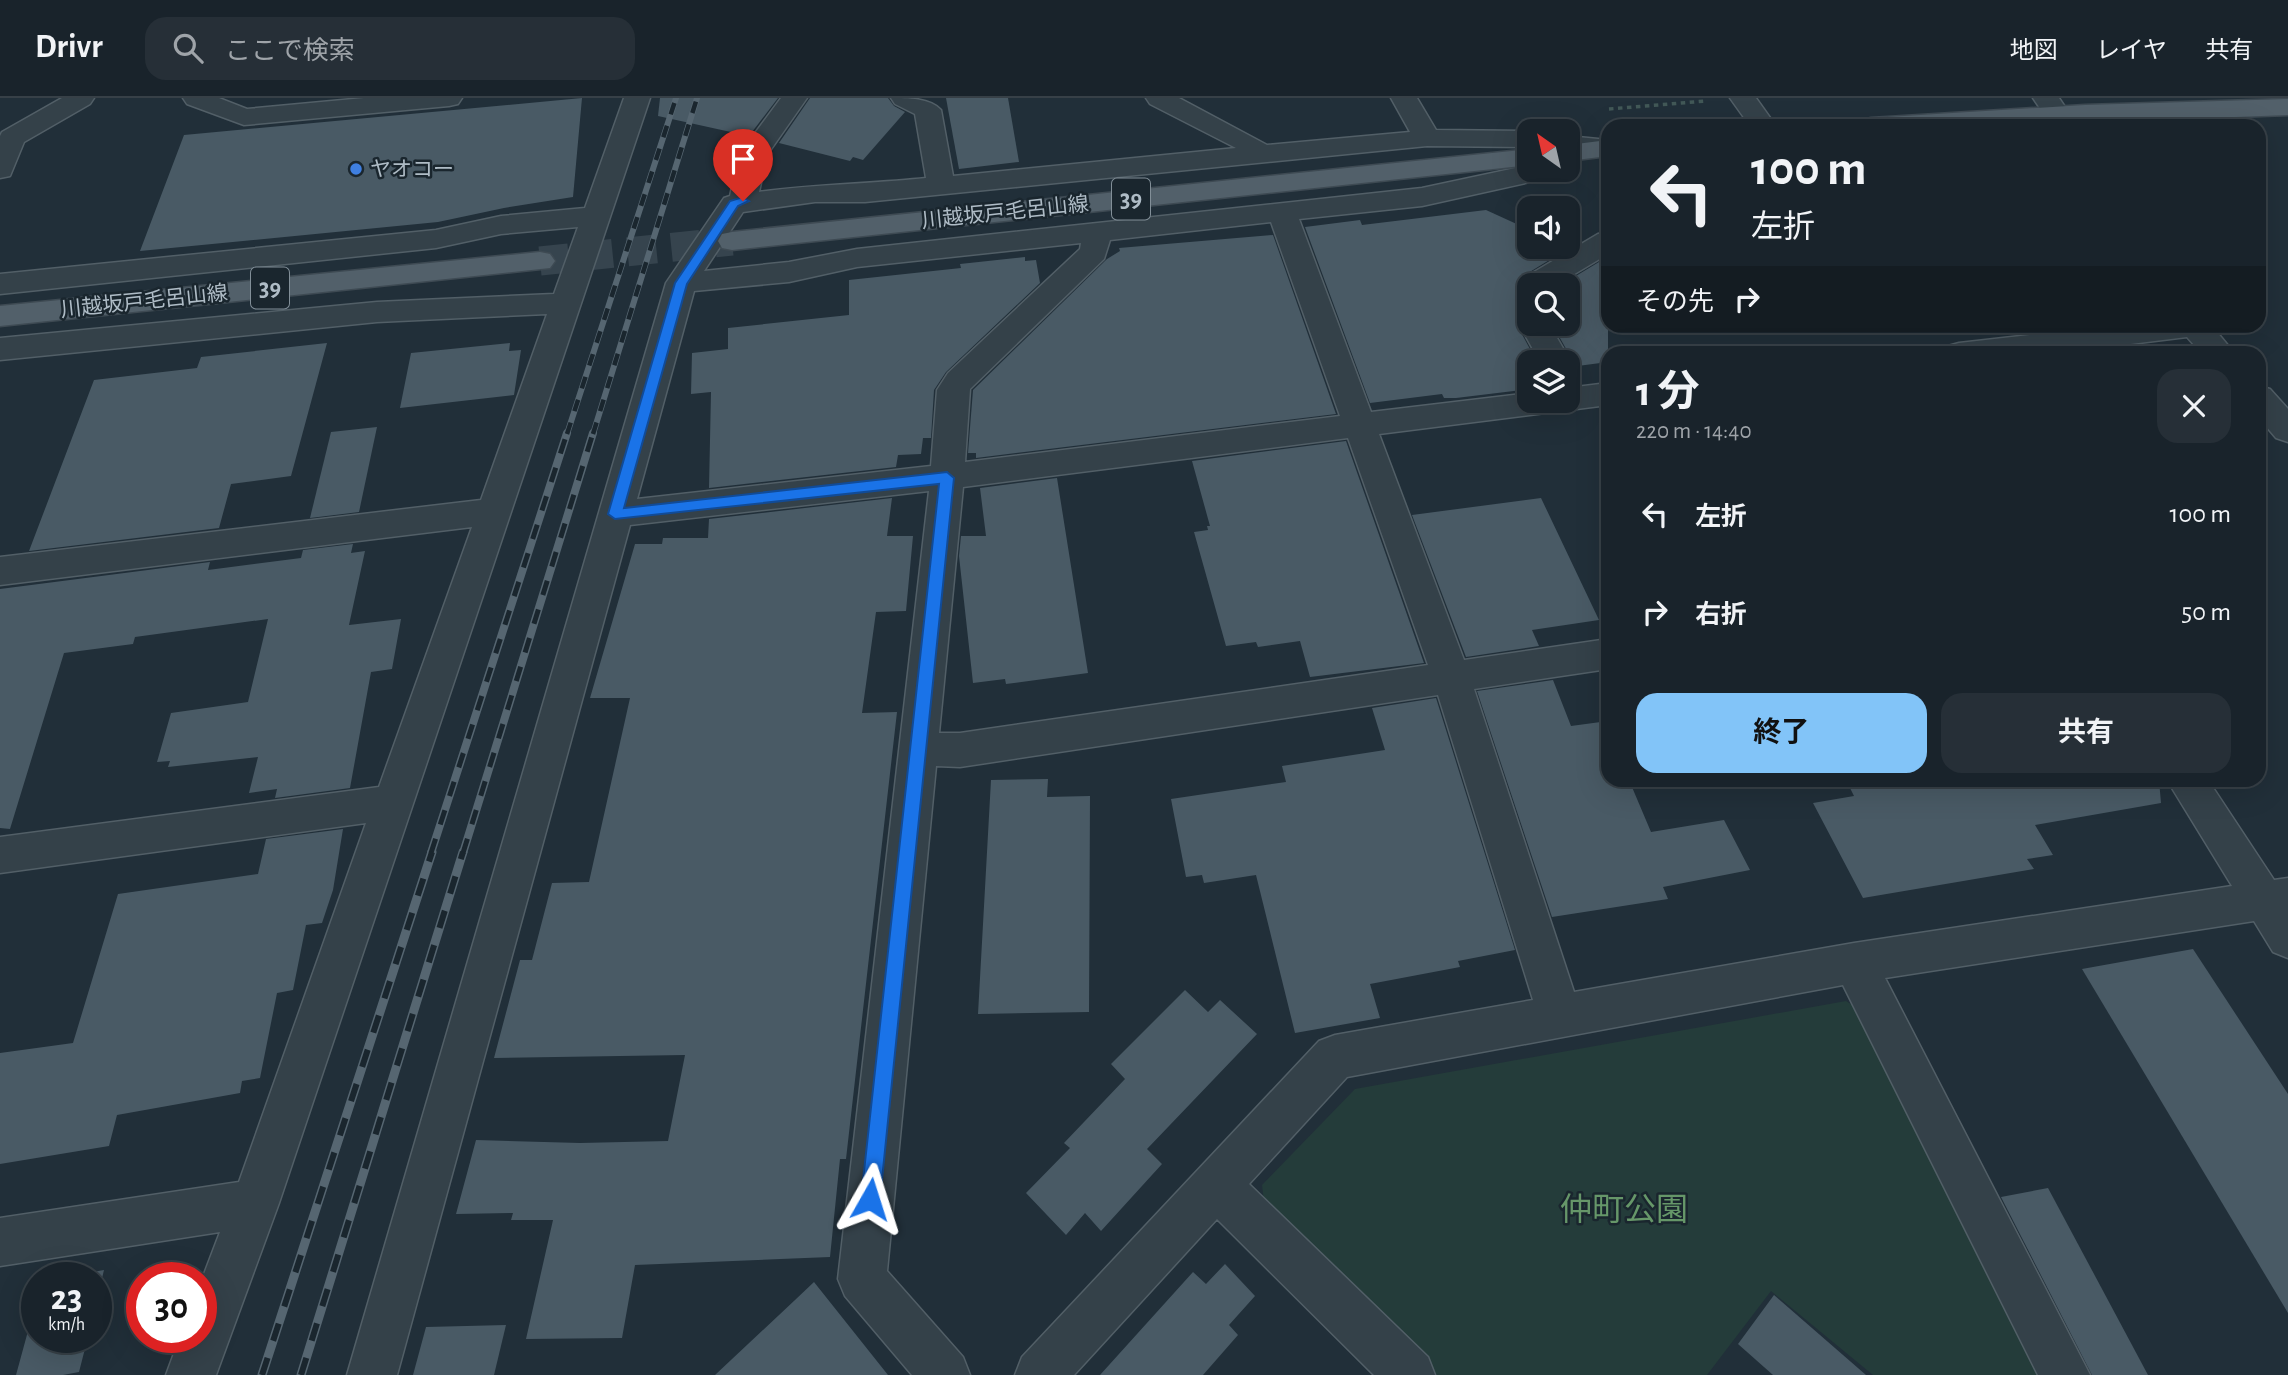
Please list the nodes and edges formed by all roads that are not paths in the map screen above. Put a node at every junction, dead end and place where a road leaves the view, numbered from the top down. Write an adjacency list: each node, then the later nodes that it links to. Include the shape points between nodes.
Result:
1 (81, 98): 25 (street, via 12,138)
2 (196, 98): 3 (street, via 244,117)
3 (449, 98)
4 (637, 98): 30 (street)
5 (794, 98): 28 (street, via 753,155)
6 (904, 98): 10 (street)
7 (1159, 98): 22 (street)
8 (1404, 98): 15 (street)
9 (1743, 98): 13 (street)
10 (939, 104): 27 (street)
11 (2288, 107): 12 (main road)
12 (2056, 113): 14 (main road)
13 (1757, 119)
14 (1971, 119)
15 (1427, 138): 16 (street); 22 (street)
16 (1517, 139)
17 (1580, 145): 18 (street)
18 (1601, 147)
19 (1601, 149): 21 (main road)
20 (1601, 151): 24 (street)
21 (1580, 152)
22 (1262, 153): 27 (street)
23 (1517, 158): 32 (main road, 川越坂戸毛呂山線 / 39)
24 (1580, 158)
25 (0, 170)
26 (1517, 176): 29 (street, via 1422,197)
27 (941, 185): 28 (street)
28 (743, 201): 36 (street, via 734,204)
29 (1282, 212): 31 (street); 49 (street)
30 (596, 216): 37 (street, via 501,225 436,239); 38 (street)
31 (1097, 232): 36 (street); 51 (street, via 1094,252 953,390)
32 (732, 241)
33 (1601, 245): 35 (street)
34 (540, 261): 39 (main road, 川越坂戸毛呂山線 / 39)
35 (1555, 273)
36 (681, 283): 53 (street)
37 (0, 284)
38 (566, 303): 44 (street, via 377,312); 52 (street)
39 (0, 316)
40 (2134, 333): 42 (street)
41 (2200, 333): 43 (street)
42 (2026, 346)
43 (2212, 346)
44 (0, 349)
45 (1601, 394): 46 (street)
46 (1580, 395)
47 (1517, 403): 49 (street)
48 (2266, 405): 50 (street)
49 (1360, 427): 51 (street); 56 (street)
50 (2288, 430)
51 (947, 478): 53 (street); 57 (street)
52 (494, 511): 54 (street); 59 (street)
53 (615, 514): 69 (street)
54 (0, 570)
55 (1601, 655): 56 (street)
56 (1451, 676): 57 (street, via 960,750); 64 (street)
57 (917, 749): 70 (street, via 862,1279)
58 (2191, 787): 61 (street)
59 (394, 802): 60 (street); 66 (street)
60 (0, 855)
61 (2276, 899): 62 (street); 63 (street)
62 (2288, 938)
63 (1854, 963): 64 (street); 73 (street)
64 (1561, 1018): 65 (street, via 1335,1057)
65 (1217, 1186): 71 (street); 72 (street)
66 (256, 1203): 67 (street); 68 (street)
67 (0, 1242)
68 (191, 1375)
69 (372, 1375)
70 (945, 1375)
71 (1040, 1375)
72 (1410, 1375)
73 (2065, 1375)

